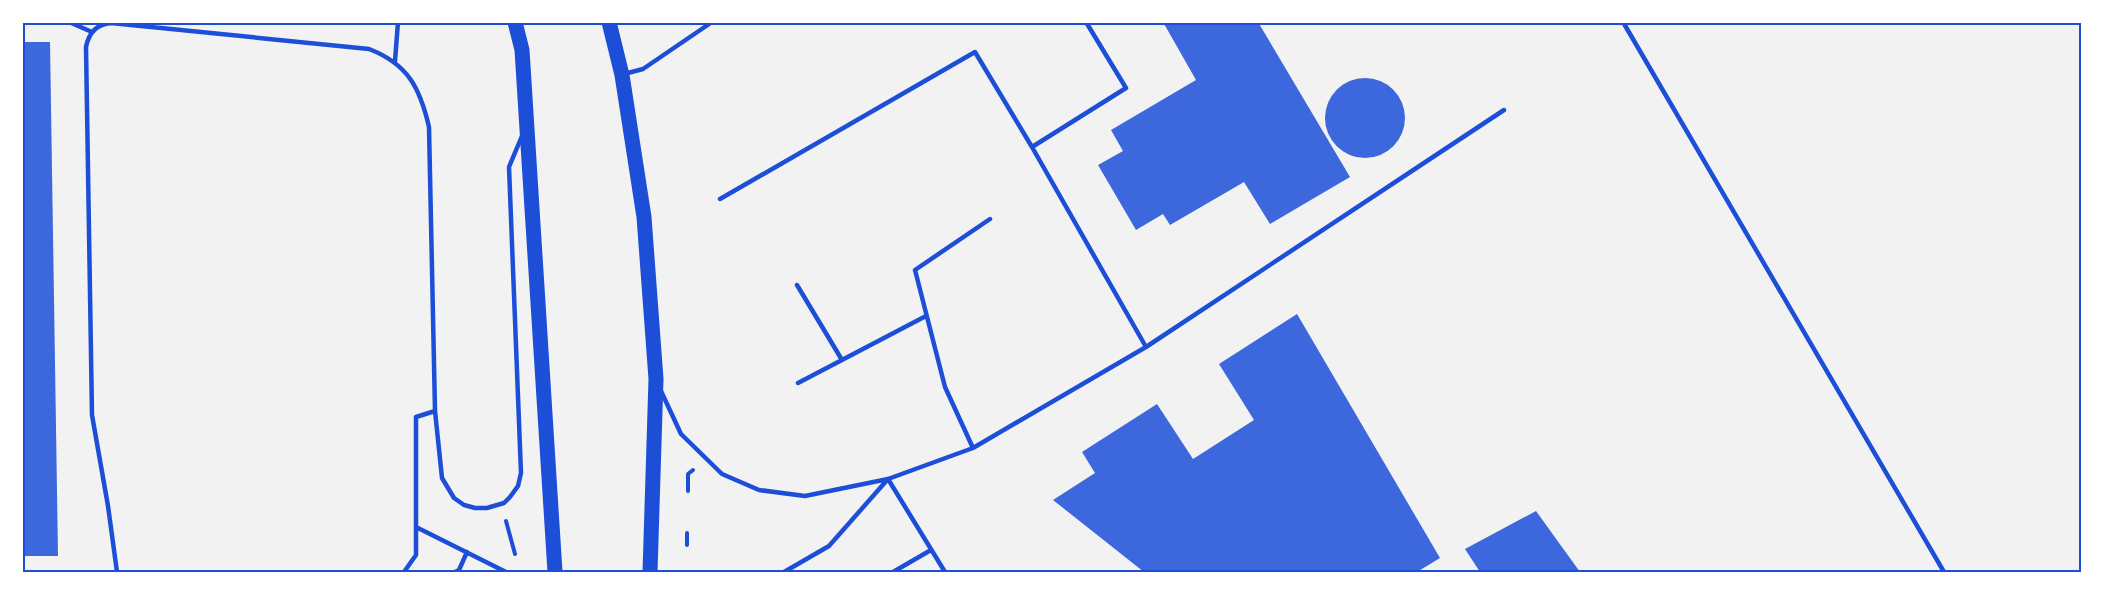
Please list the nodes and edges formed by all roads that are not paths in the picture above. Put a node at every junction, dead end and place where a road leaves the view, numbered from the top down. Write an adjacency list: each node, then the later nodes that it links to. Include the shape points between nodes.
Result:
1 (69, 22): 8 (lane)
2 (398, 22): 9 (lane)
3 (515, 22): 12 (main road, via 522,50)
4 (609, 22): 10 (main road)
5 (712, 22): 10 (lane, via 643,69)
6 (1086, 22): 13 (lane, via 1126,88)
7 (1623, 22): 37 (lane)
8 (92, 32): 9 (lane, via 111,23 369,49); 29 (lane, via 86,47 92,415)
9 (395, 61): 22 (lane, via 413,81 429,127)
10 (622, 75): 20 (main road, via 644,217)
11 (1504, 110): 18 (lane)
12 (527, 125): 22 (lane, via 509,167 521,473 518,486 504,502 475,508 464,505 447,489 442,478); 32 (main road)
13 (1032, 147): 14 (lane, via 975,52); 18 (lane)
14 (720, 200)
15 (990, 219): 17 (lane, via 915,270)
16 (797, 285): 19 (lane)
17 (926, 316): 19 (lane); 23 (lane, via 945,387)
18 (1146, 347): 23 (lane)
19 (842, 360): 21 (lane)
20 (656, 379): 24 (lane, via 681,434 722,474 759,489 805,496); 33 (main road)
21 (798, 383)
22 (435, 411): 25 (lane, via 416,417)
23 (974, 448): 24 (lane)
24 (888, 479): 26 (lane); 34 (lane, via 829,546)
25 (418, 528): 27 (lane); 30 (lane, via 416,555)
26 (931, 550): 35 (lane); 36 (lane)
27 (467, 552): 28 (lane); 31 (lane)
28 (457, 571)
29 (117, 573)
30 (404, 573)
31 (506, 573)
32 (555, 573)
33 (650, 573)
34 (784, 573)
35 (893, 573)
36 (945, 573)
37 (1944, 573)

